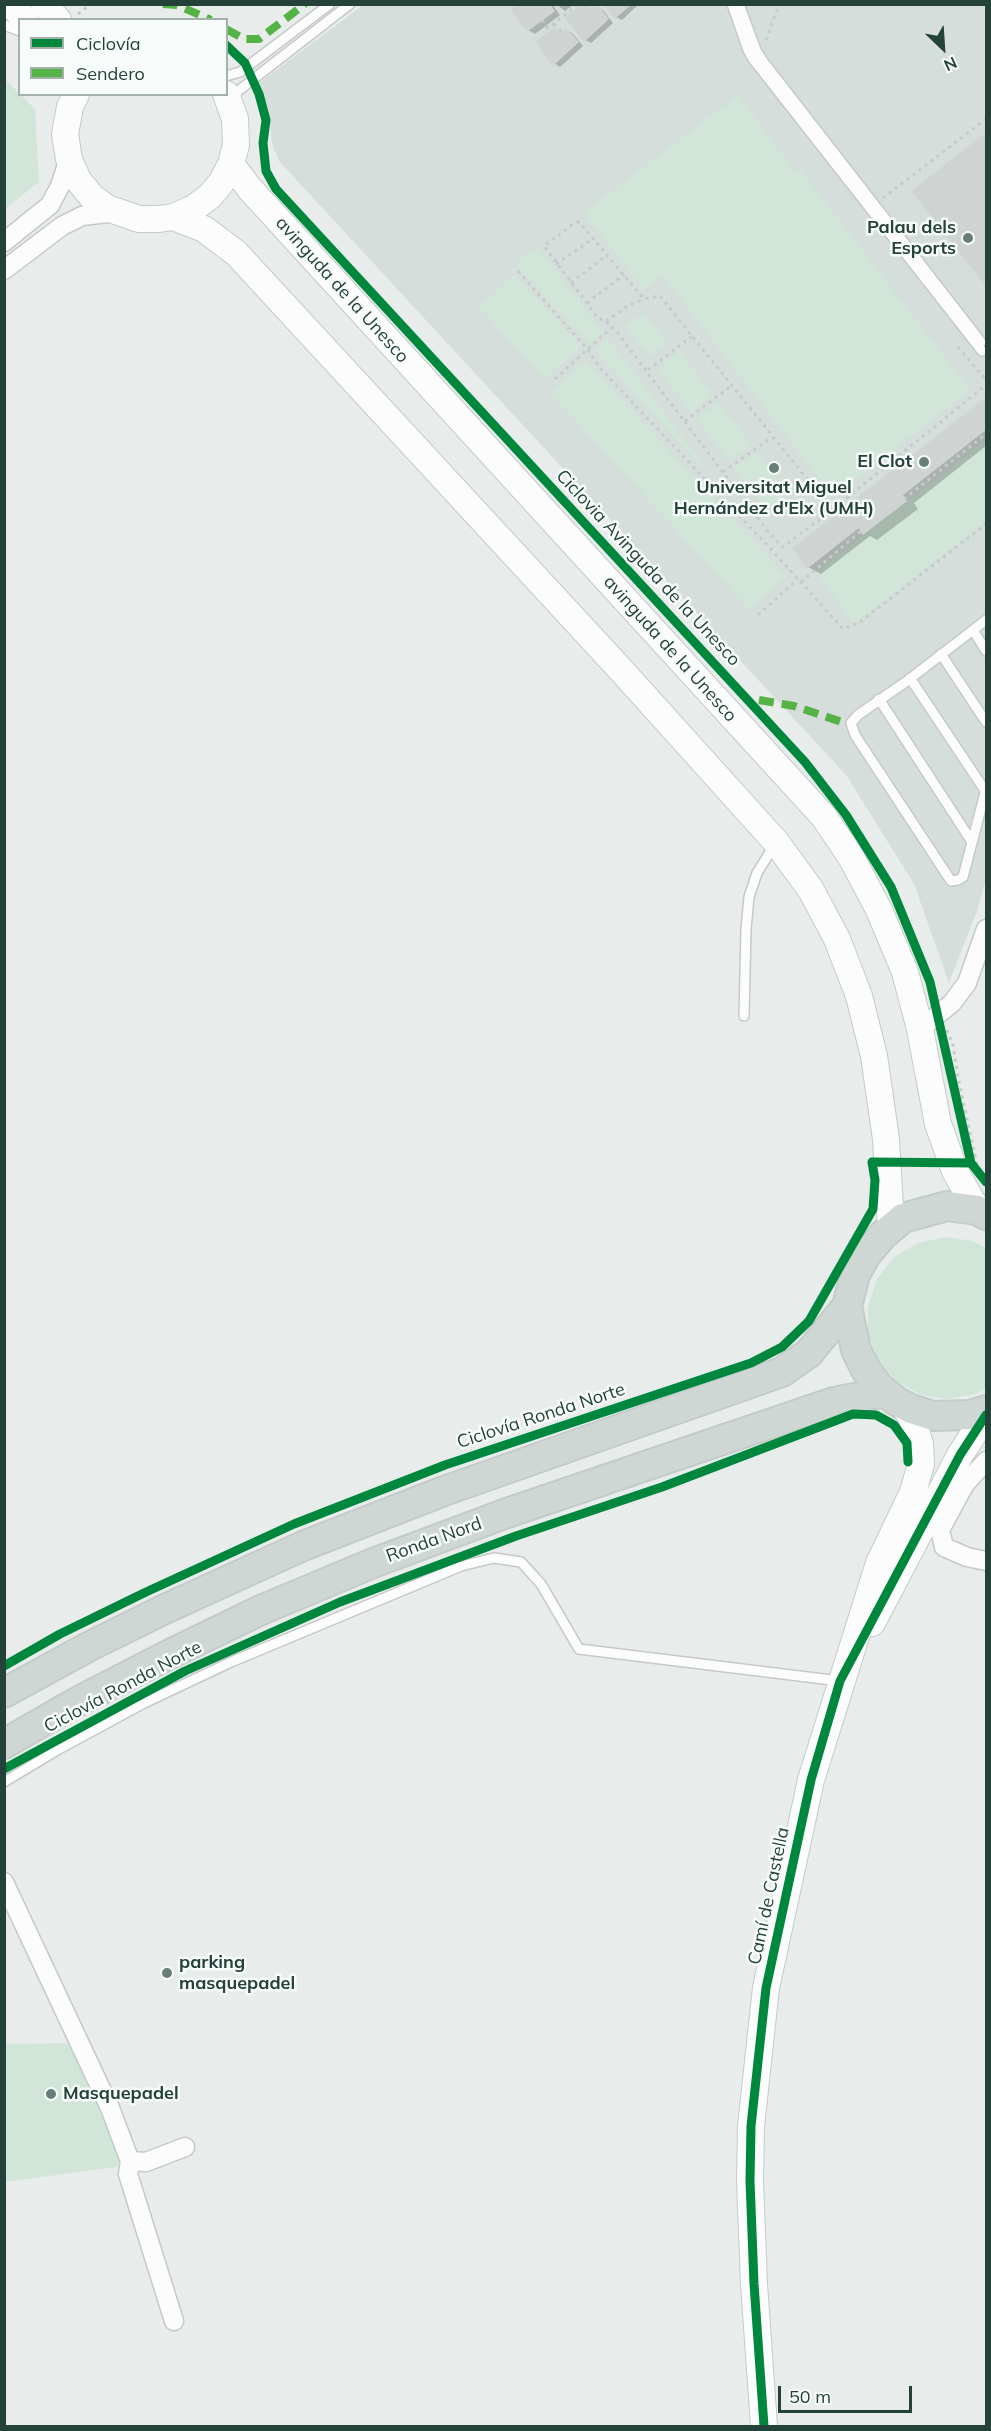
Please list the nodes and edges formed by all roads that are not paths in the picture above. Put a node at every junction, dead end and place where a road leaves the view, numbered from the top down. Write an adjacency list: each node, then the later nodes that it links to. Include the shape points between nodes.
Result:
1 (11, 4): 6 (main road)
2 (330, 4): 7 (lane, via 240,72)
3 (350, 4): 9 (lane)
4 (732, 4): 5 (lane, via 747,51 982,348 762,60)
5 (740, 4)
6 (22, 18)
7 (228, 75)
8 (75, 96): 10 (main road, via 65,134)
9 (228, 100): 11 (main road, via 235,119 236,144)
10 (69, 159): 12 (main road, via 86,190); 14 (street, via 50,205)
11 (231, 164): 13 (main road, via 210,196); 28 (main road, avinguda de la Unesco, via 824,817 851,857 905,972)
12 (116, 212): 13 (main road, via 139,219); 15 (street, via 82,216 62,226)
13 (173, 217): 24 (main road, via 204,229 230,247)
14 (4, 242)
15 (4, 270)
16 (987, 620): 17 (lane)
17 (973, 630): 18 (lane); 19 (lane)
18 (987, 651)
19 (941, 654): 20 (lane); 22 (lane)
20 (910, 678): 21 (lane); 23 (lane)
21 (879, 699): 25 (lane); 25 (lane, via 851,723 855,735 951,881 963,877)
22 (987, 722)
23 (986, 790): 25 (lane)
24 (776, 842): 27 (lane, via 757,873 749,897); 30 (main road, via 811,890 837,939 859,996 874,1056 886,1138)
25 (972, 842)
26 (987, 929): 28 (street, via 967,983)
27 (744, 1016)
28 (935, 1025): 29 (main road, avinguda de la Unesco, via 936,1114)
29 (982, 1213): 30 (main road, via 947,1206 903,1218)
30 (891, 1226): 31 (main road, via 855,1275)
31 (847, 1306): 32 (main road, via 856,1350 866,1370); 38 (main road, via 809,1353 782,1372 444,1491 303,1546 165,1609)
32 (895, 1399): 33 (main road, via 933,1416 970,1415); 37 (main road, Camí de Castella, via 913,1422 921,1464 913,1492 879,1563); 39 (main road, Ronda Nord, via 834,1402 507,1513 373,1563 180,1649 75,1702)
33 (987, 1410)
34 (987, 1415): 37 (main road, Camí de Castella, via 960,1455)
35 (987, 1461): 36 (street, via 965,1484 940,1530 945,1547)
36 (987, 1561)
37 (840, 1681): 40 (lane, via 579,1649 541,1584 521,1562 494,1558 461,1566 231,1662 142,1704); 45 (main road, Camí de Castella, via 811,1780 784,1904 766,1988 756,2072 750,2181)
38 (4, 1693)
39 (4, 1744)
40 (4, 1782)
41 (4, 1882): 43 (street, via 110,2108)
42 (185, 2147): 43 (street, via 146,2162)
43 (130, 2161): 44 (street, via 128,2174)
44 (174, 2321)
45 (764, 2427)

